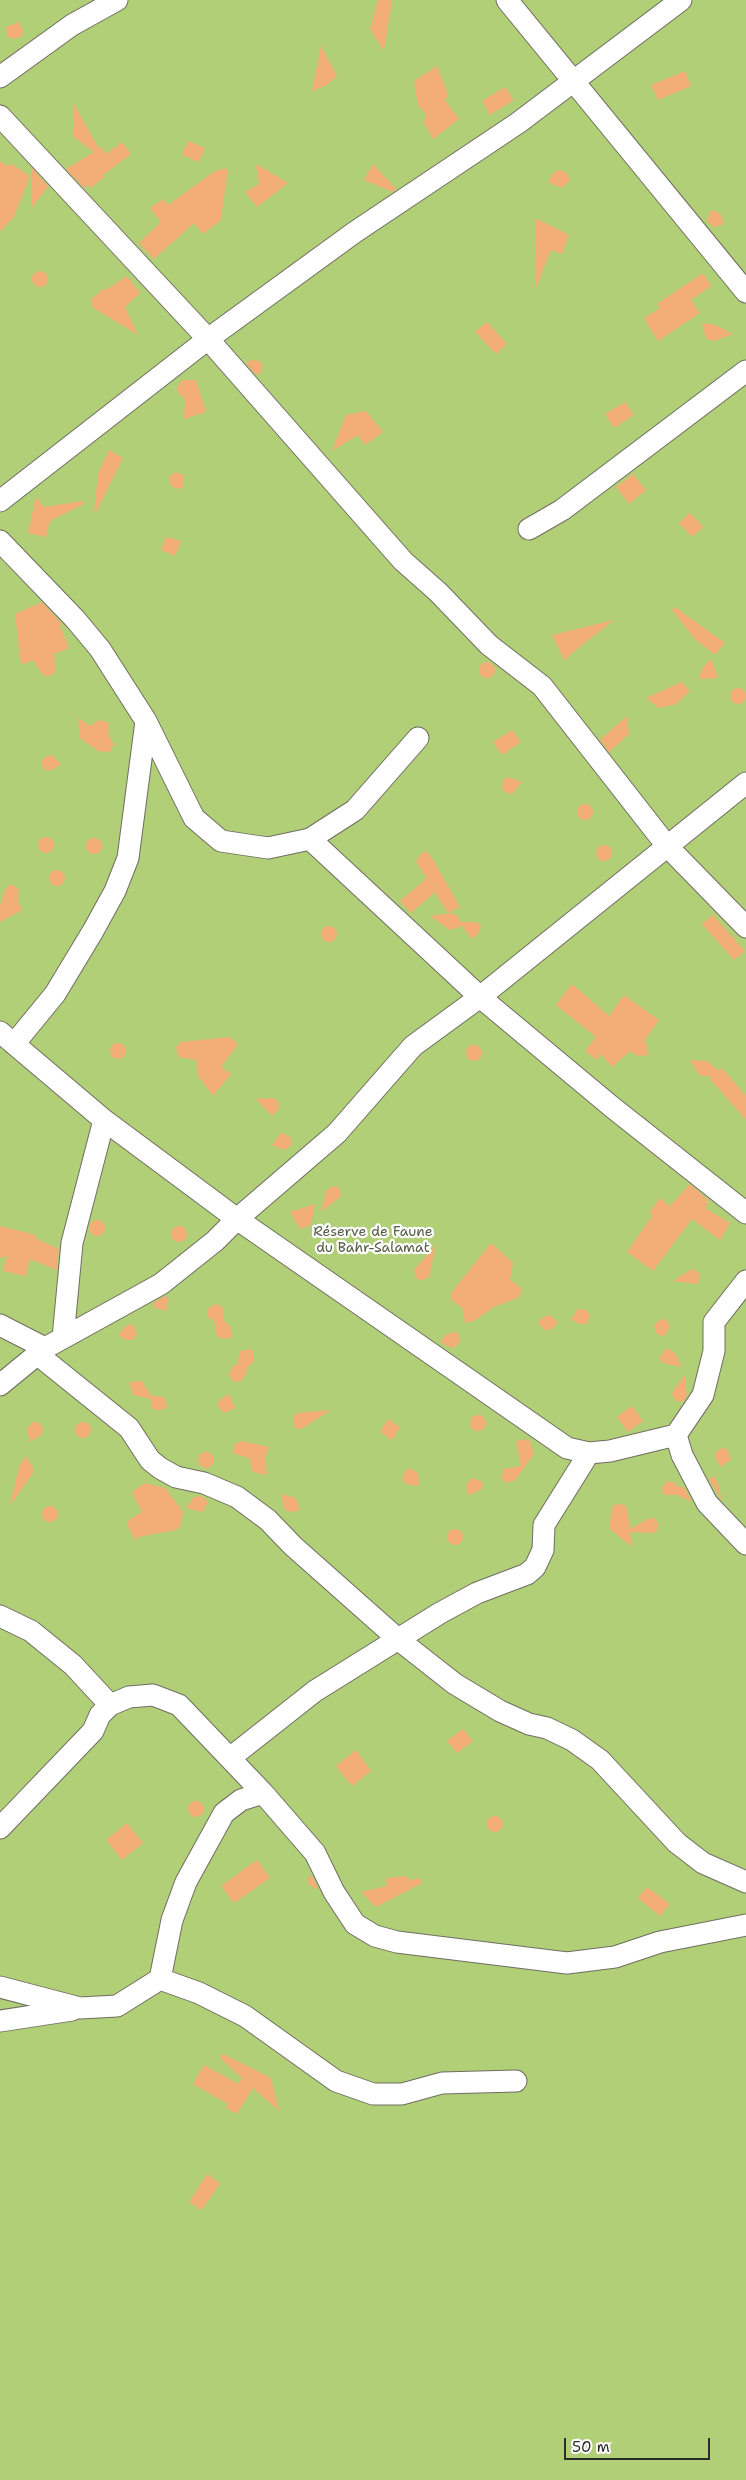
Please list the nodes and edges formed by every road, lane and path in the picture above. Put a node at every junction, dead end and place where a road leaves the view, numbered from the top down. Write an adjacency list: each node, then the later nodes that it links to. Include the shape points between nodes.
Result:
1 (117, 0): 4 (street, via 72,25)
2 (507, 0): 5 (street)
3 (681, 0): 5 (street)
4 (0, 77)
5 (573, 83): 7 (street); 8 (street, via 355,232)
6 (0, 116): 8 (street)
7 (746, 292)
8 (208, 339): 10 (street); 17 (street, via 403,561 489,645 542,686)
9 (746, 371): 11 (street, via 562,510)
10 (0, 501)
11 (529, 529)
12 (0, 541): 13 (street, via 100,649)
13 (146, 721): 16 (street, via 194,818 221,841 268,848); 20 (street, via 128,858 121,874 94,931 55,994)
14 (418, 738): 16 (street, via 355,810)
15 (746, 783): 17 (street)
16 (310, 839): 19 (street)
17 (667, 846): 18 (street); 19 (street)
18 (746, 927)
19 (480, 997): 22 (street, via 612,1108); 23 (street, via 413,1046 337,1133)
20 (7, 1038): 21 (street)
21 (104, 1120): 23 (street); 26 (street)
22 (746, 1213)
23 (236, 1219): 26 (street, via 215,1241 161,1284); 29 (street, via 567,1448)
24 (746, 1281): 28 (street, via 714,1322 714,1351 702,1395)
25 (0, 1325): 26 (street)
26 (49, 1347): 27 (street); 32 (street, via 129,1428 150,1460 176,1477 204,1483 237,1497 268,1520)
27 (0, 1385)
28 (676, 1435): 29 (street); 30 (street, via 682,1455 707,1503)
29 (590, 1454): 32 (street, via 544,1525 543,1550 535,1567 527,1574 477,1593)
30 (746, 1544)
31 (0, 1616): 33 (street, via 31,1631 73,1665)
32 (399, 1640): 34 (street, via 315,1691); 37 (street, via 455,1684 500,1711 572,1740 600,1760 684,1848 703,1863)
33 (110, 1705): 34 (street, via 130,1697 153,1695 180,1705); 36 (street, via 100,1715 93,1731)
34 (230, 1758): 35 (street)
35 (263, 1793): 38 (street, via 316,1853 334,1892 355,1924 375,1936 397,1942 567,1963 615,1957 660,1942); 39 (street, via 241,1800 219,1821 186,1882 172,1920)
36 (0, 1828)
37 (746, 1882)
38 (746, 1925)
39 (160, 1979): 41 (street, via 117,2006); 43 (street, via 199,1993 245,2016 336,2081 374,2094 402,2094 442,2083)
40 (0, 1987): 41 (street)
41 (80, 2008): 42 (street)
42 (0, 2021)
43 (516, 2081)

